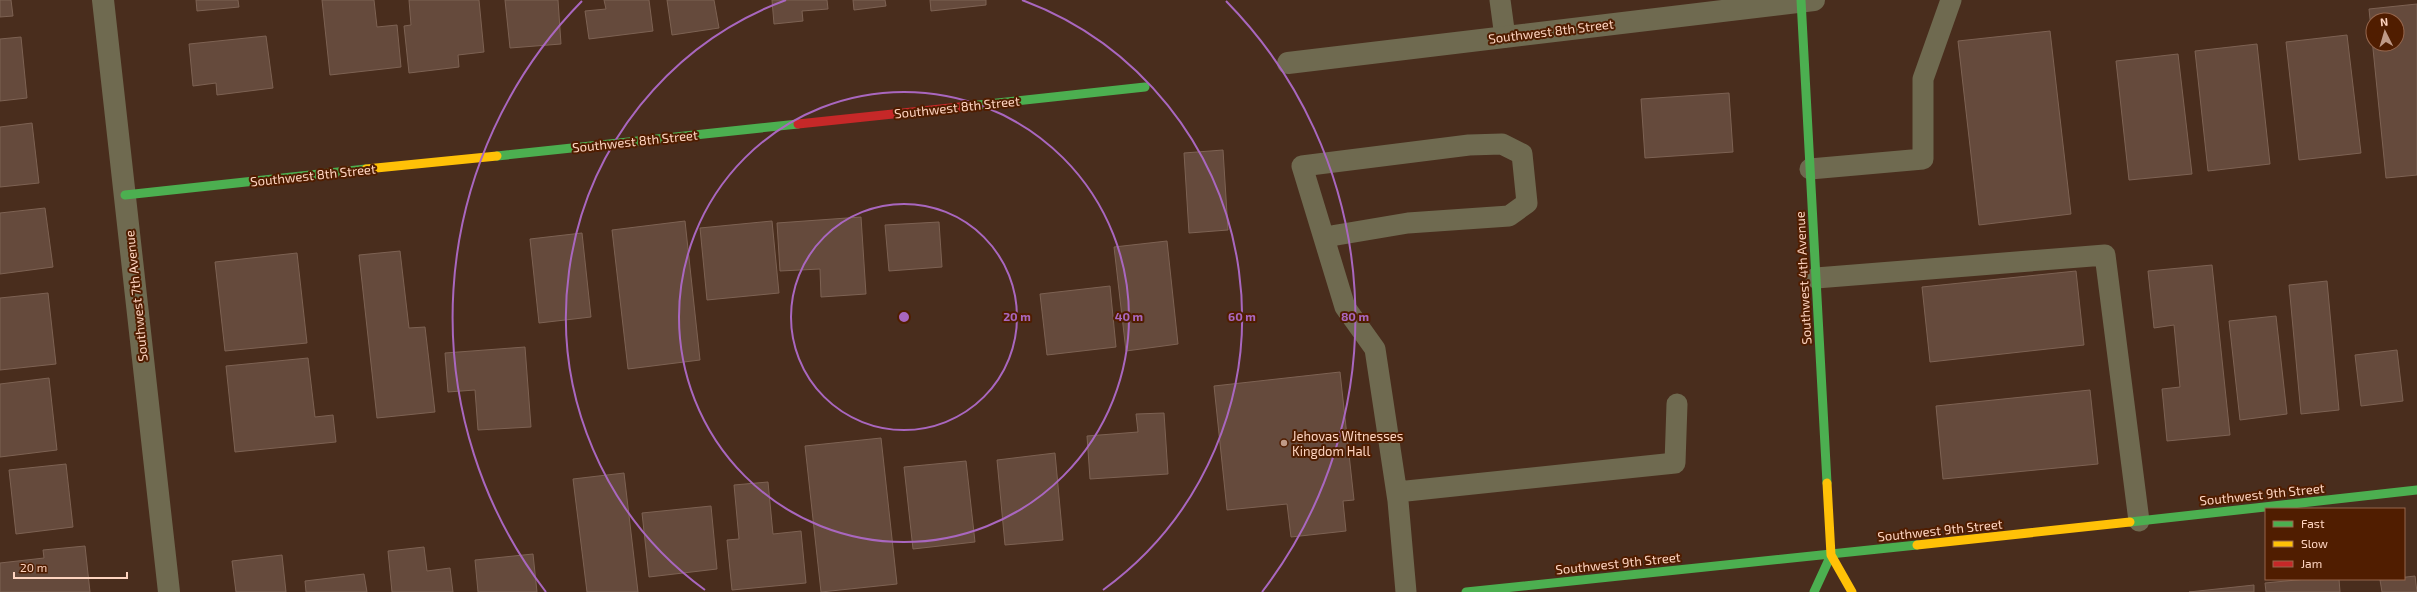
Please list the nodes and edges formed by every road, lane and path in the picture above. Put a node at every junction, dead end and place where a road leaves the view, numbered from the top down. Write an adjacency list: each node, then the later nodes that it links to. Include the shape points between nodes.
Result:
1 (103, 0): 9 (street, Southwest 7th Avenue)
2 (1500, 0): 5 (lane)
3 (1805, 0): 5 (street, Southwest 8th Street); 8 (street, Southwest 4th Avenue)
4 (1951, 0): 8 (lane, via 1923,79 1923,159)
5 (1505, 37): 6 (street, Southwest 8th Street)
6 (1288, 63)
7 (1145, 87): 9 (street, Southwest 8th Street)
8 (1810, 169): 11 (street, Southwest 4th Avenue)
9 (125, 195): 17 (street, Southwest 7th Avenue)
10 (1325, 238): 10 (lane, via 1302,166 1469,145 1502,144 1522,154 1527,203 1509,216 1408,223); 14 (lane, via 1345,307 1374,349)
11 (1816, 278): 15 (lane, via 2105,255); 16 (street, Southwest 4th Avenue)
12 (1677, 404): 14 (lane, via 1675,463)
13 (2417, 490): 15 (street, Southwest 9th Street)
14 (1397, 492): 18 (lane)
15 (2139, 521): 16 (street, Southwest 9th Street)
16 (1831, 555): 19 (street, Southwest 9th Street); 20 (street, Southwest 4th Avenue); 21 (street, Southwest 4th Avenue)
17 (169, 592)
18 (1406, 592)
19 (1466, 592)
20 (1814, 592)
21 (1852, 592)

